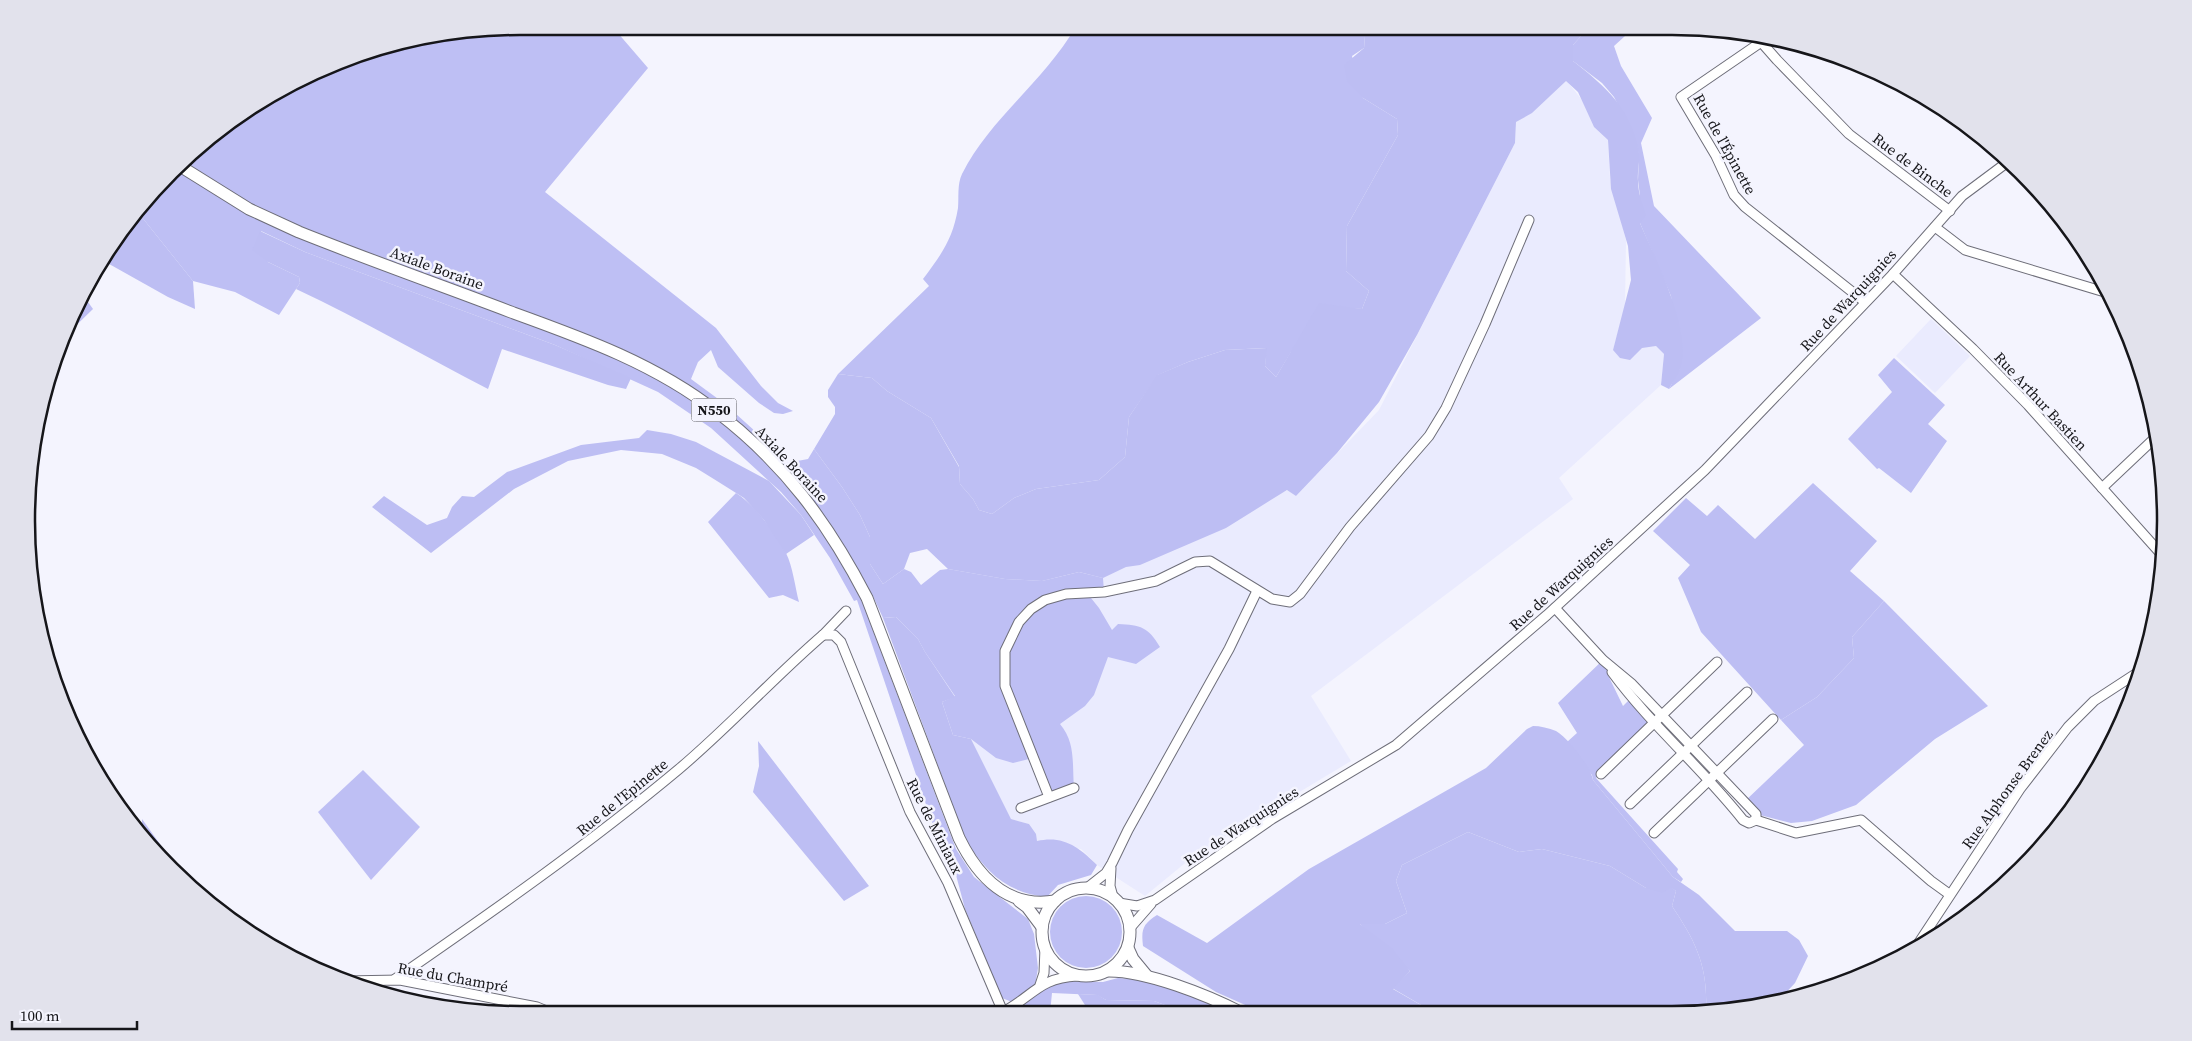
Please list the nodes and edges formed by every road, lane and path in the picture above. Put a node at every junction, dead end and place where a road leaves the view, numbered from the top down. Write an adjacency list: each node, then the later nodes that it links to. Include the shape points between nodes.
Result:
1 (1753, 42): 10 (street, Rue de l'Épinette, via 1681,98 1716,156 1734,195)
2 (1763, 44): 5 (street, Rue de Binche, via 1849,134)
3 (2003, 165): 5 (street, via 1962,196)
4 (185, 169): 38 (main road, Axiale Boraine / N550, via 242,205 299,232 621,354 694,396 745,435 817,512 852,568 868,598 959,838 985,878)
5 (1950, 211): 7 (street, Rue de Binche)
6 (1529, 220): 14 (street, via 1478,341 1429,436 1350,527 1300,594 1290,602 1282,602)
7 (1935, 227): 8 (street, Rue de Warquignies); 9 (street, via 1965,250)
8 (1893, 274): 10 (street, Rue de Warquignies); 12 (street, Rue Arthur Bastien, via 2016,393)
9 (2099, 290)
10 (1866, 302): 15 (street, Rue de Warquignies, via 1705,470)
11 (2151, 443): 12 (street)
12 (2102, 488): 13 (street, Rue Arthur Bastien)
13 (2156, 548)
14 (1257, 591): 28 (street, via 1210,561 1195,562 1156,581 1104,592 1066,594 1045,600 1031,609 1010,636 1005,651 1005,686); 35 (street, via 1229,649)
15 (1555, 608): 21 (street, via 1603,660 1632,684); 40 (street, Rue de Warquignies, via 1396,745 1272,819)
16 (846, 611): 17 (street, Rue de l'Epinette)
17 (823, 635): 50 (street, Rue de l'Epinette, via 679,769 583,846); 54 (street, Rue de Miniaux, via 834,635 841,642 912,818 957,902)
18 (1717, 662): 21 (street)
19 (2131, 677): 37 (street, Rue Alphonse Brenez, via 2094,701 2068,726 2020,789)
20 (1747, 692): 23 (street)
21 (1658, 719): 23 (street); 25 (street)
22 (1773, 719): 24 (street)
23 (1687, 749): 24 (street); 26 (street); 29 (street)
24 (1716, 773): 26 (street); 30 (street)
25 (1601, 774)
26 (1709, 780): 32 (street); 34 (street)
27 (1074, 788): 28 (street)
28 (1049, 797): 31 (street)
29 (1630, 804)
30 (1748, 806): 32 (street, via 1740,808); 33 (street, via 1756,814)
31 (1021, 808)
32 (1742, 818): 33 (street, via 1749,823)
33 (1756, 820): 37 (street, via 1796,833 1861,820)
34 (1654, 834)
35 (1112, 863): 36 (street, via 1106,873); 39 (street, via 1110,880)
36 (1087, 888): 39 (main road, via 1100,890); 41 (main road, Axiale Boraine, via 1070,891)
37 (1950, 894): 44 (street, Rue Alphonse Brenez)
38 (1018, 900): 41 (main road, Axiale Boraine / N550, via 1030,903); 42 (main road)
39 (1116, 900): 40 (street, via 1137,906); 43 (main road, via 1127,914)
40 (1154, 900): 43 (street)
41 (1055, 901): 42 (main road, via 1046,913)
42 (1042, 928): 45 (main road)
43 (1130, 928): 46 (main road)
44 (1924, 935)
45 (1044, 948): 48 (main road, via 1063,971); 52 (street, via 1044,973)
46 (1128, 948): 47 (main road); 49 (main road)
47 (1110, 970): 48 (main road, via 1099,975); 49 (main road)
48 (1077, 976): 52 (street, via 1064,976)
49 (1149, 977): 56 (main road)
50 (395, 979): 51 (street, Rue du Champré); 53 (street, Rue du Champré)
51 (365, 980)
52 (1040, 985): 55 (street)
53 (533, 1006)
54 (1000, 1006)
55 (1014, 1006)
56 (1227, 1006)

